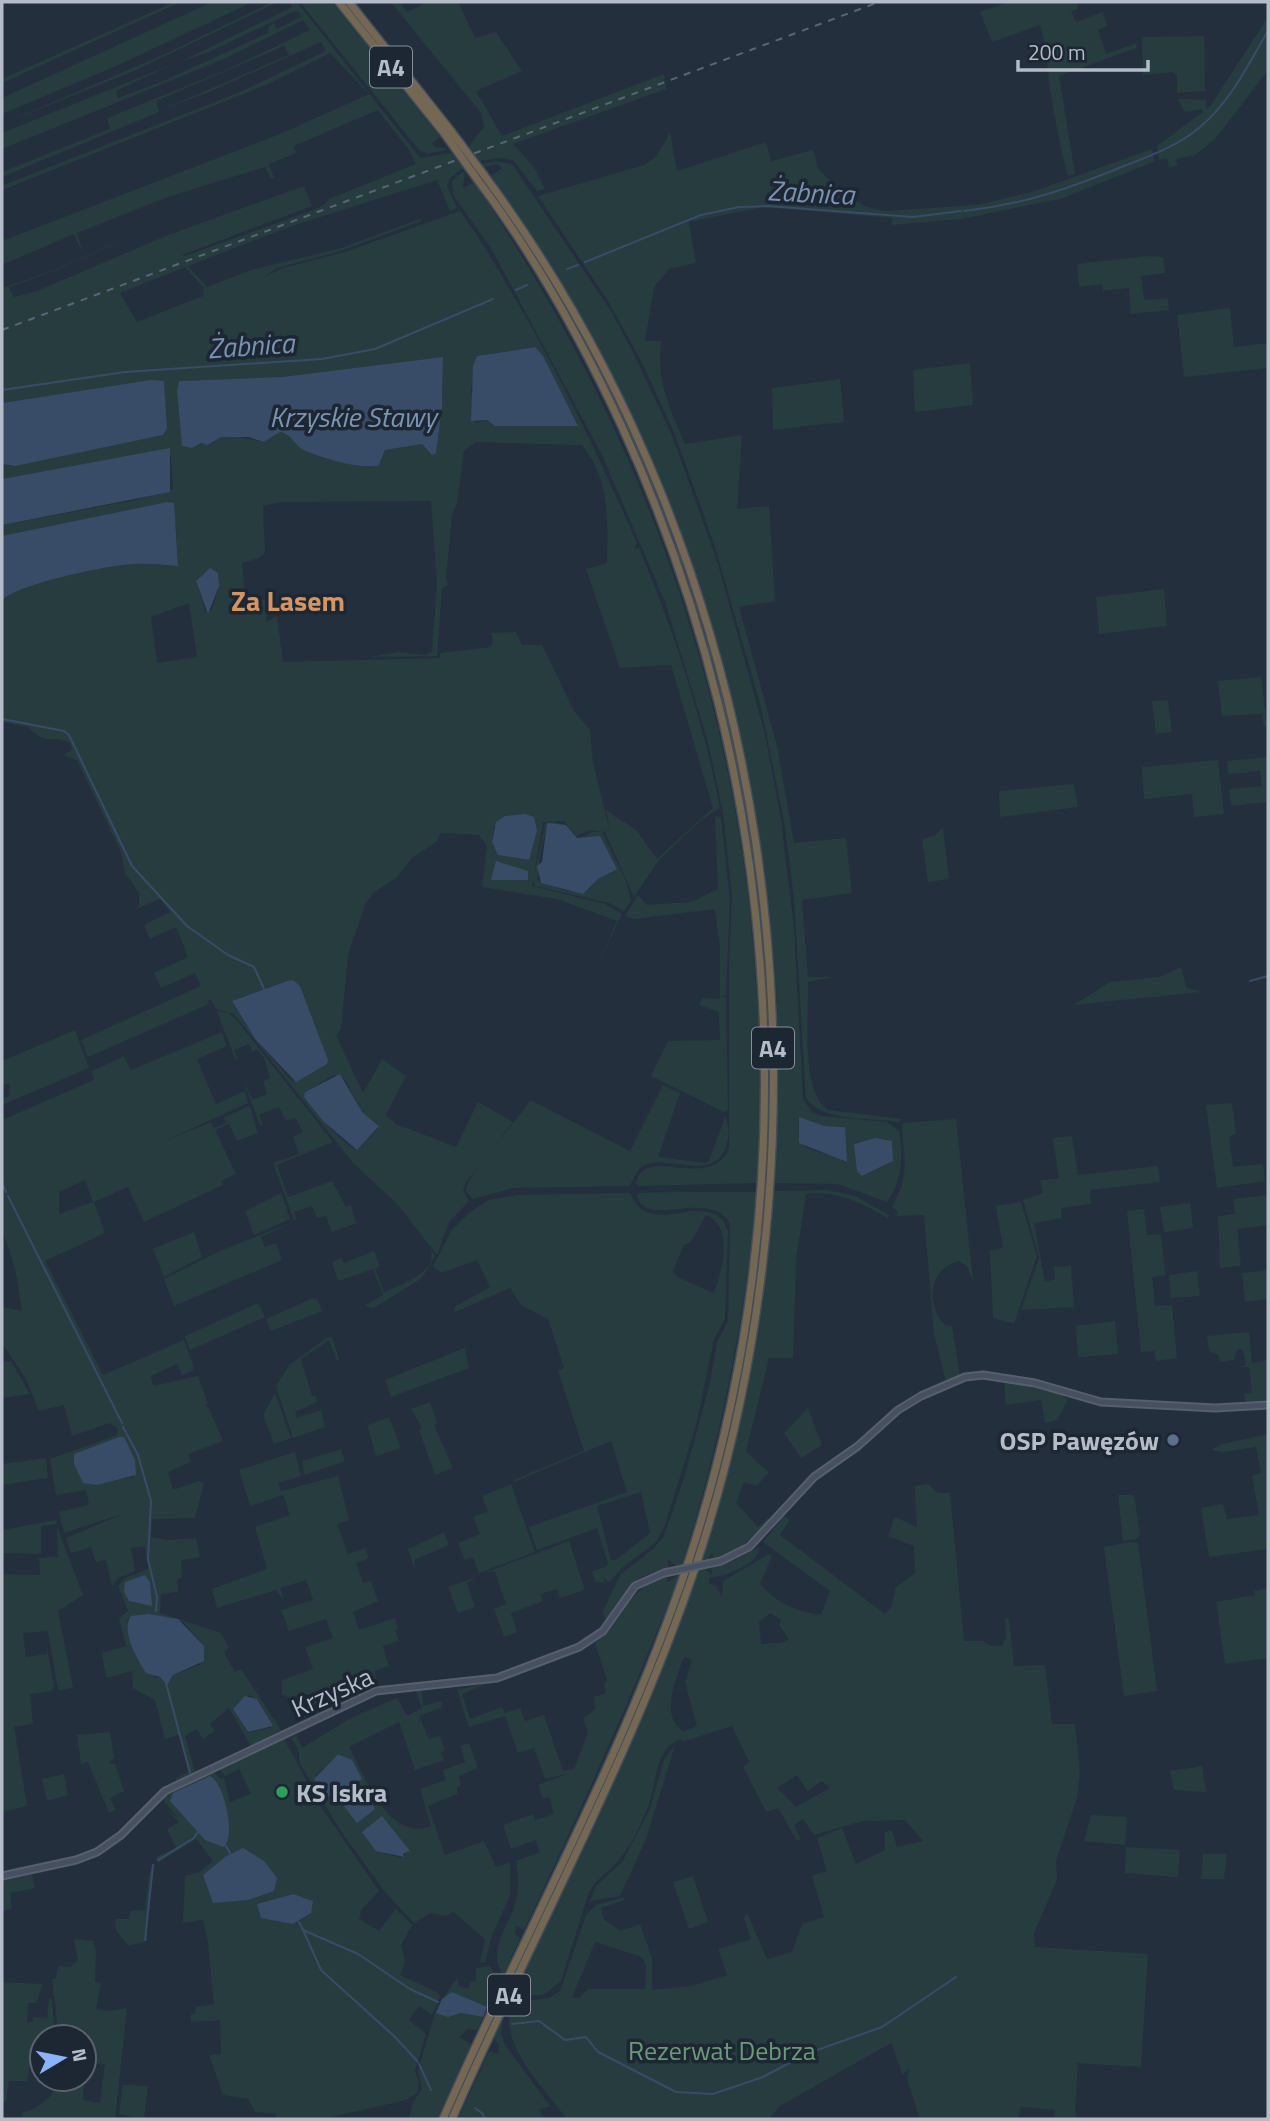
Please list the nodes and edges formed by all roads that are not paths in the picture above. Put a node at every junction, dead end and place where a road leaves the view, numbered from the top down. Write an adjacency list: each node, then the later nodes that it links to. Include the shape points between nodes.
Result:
1 (338, 2): 3 (highway, A4)
2 (349, 2): 3 (highway, A4)
3 (447, 132): 6 (highway, A4, bridge, via 552,277 605,373 691,577 723,685 750,808 773,1019 773,1131 765,1248 727,1458 665,1651)
4 (1268, 1405): 5 (street, Krzyska, bridge, via 1215,1408 1101,1402 1035,1383 965,1377 898,1410 814,1477 753,1544 721,1561 664,1573 632,1589 603,1631 579,1647 497,1678 376,1691 165,1791 97,1852)
5 (2, 1876)
6 (479, 2049): 7 (highway, A4); 8 (highway, A4)
7 (443, 2119)
8 (452, 2119)

